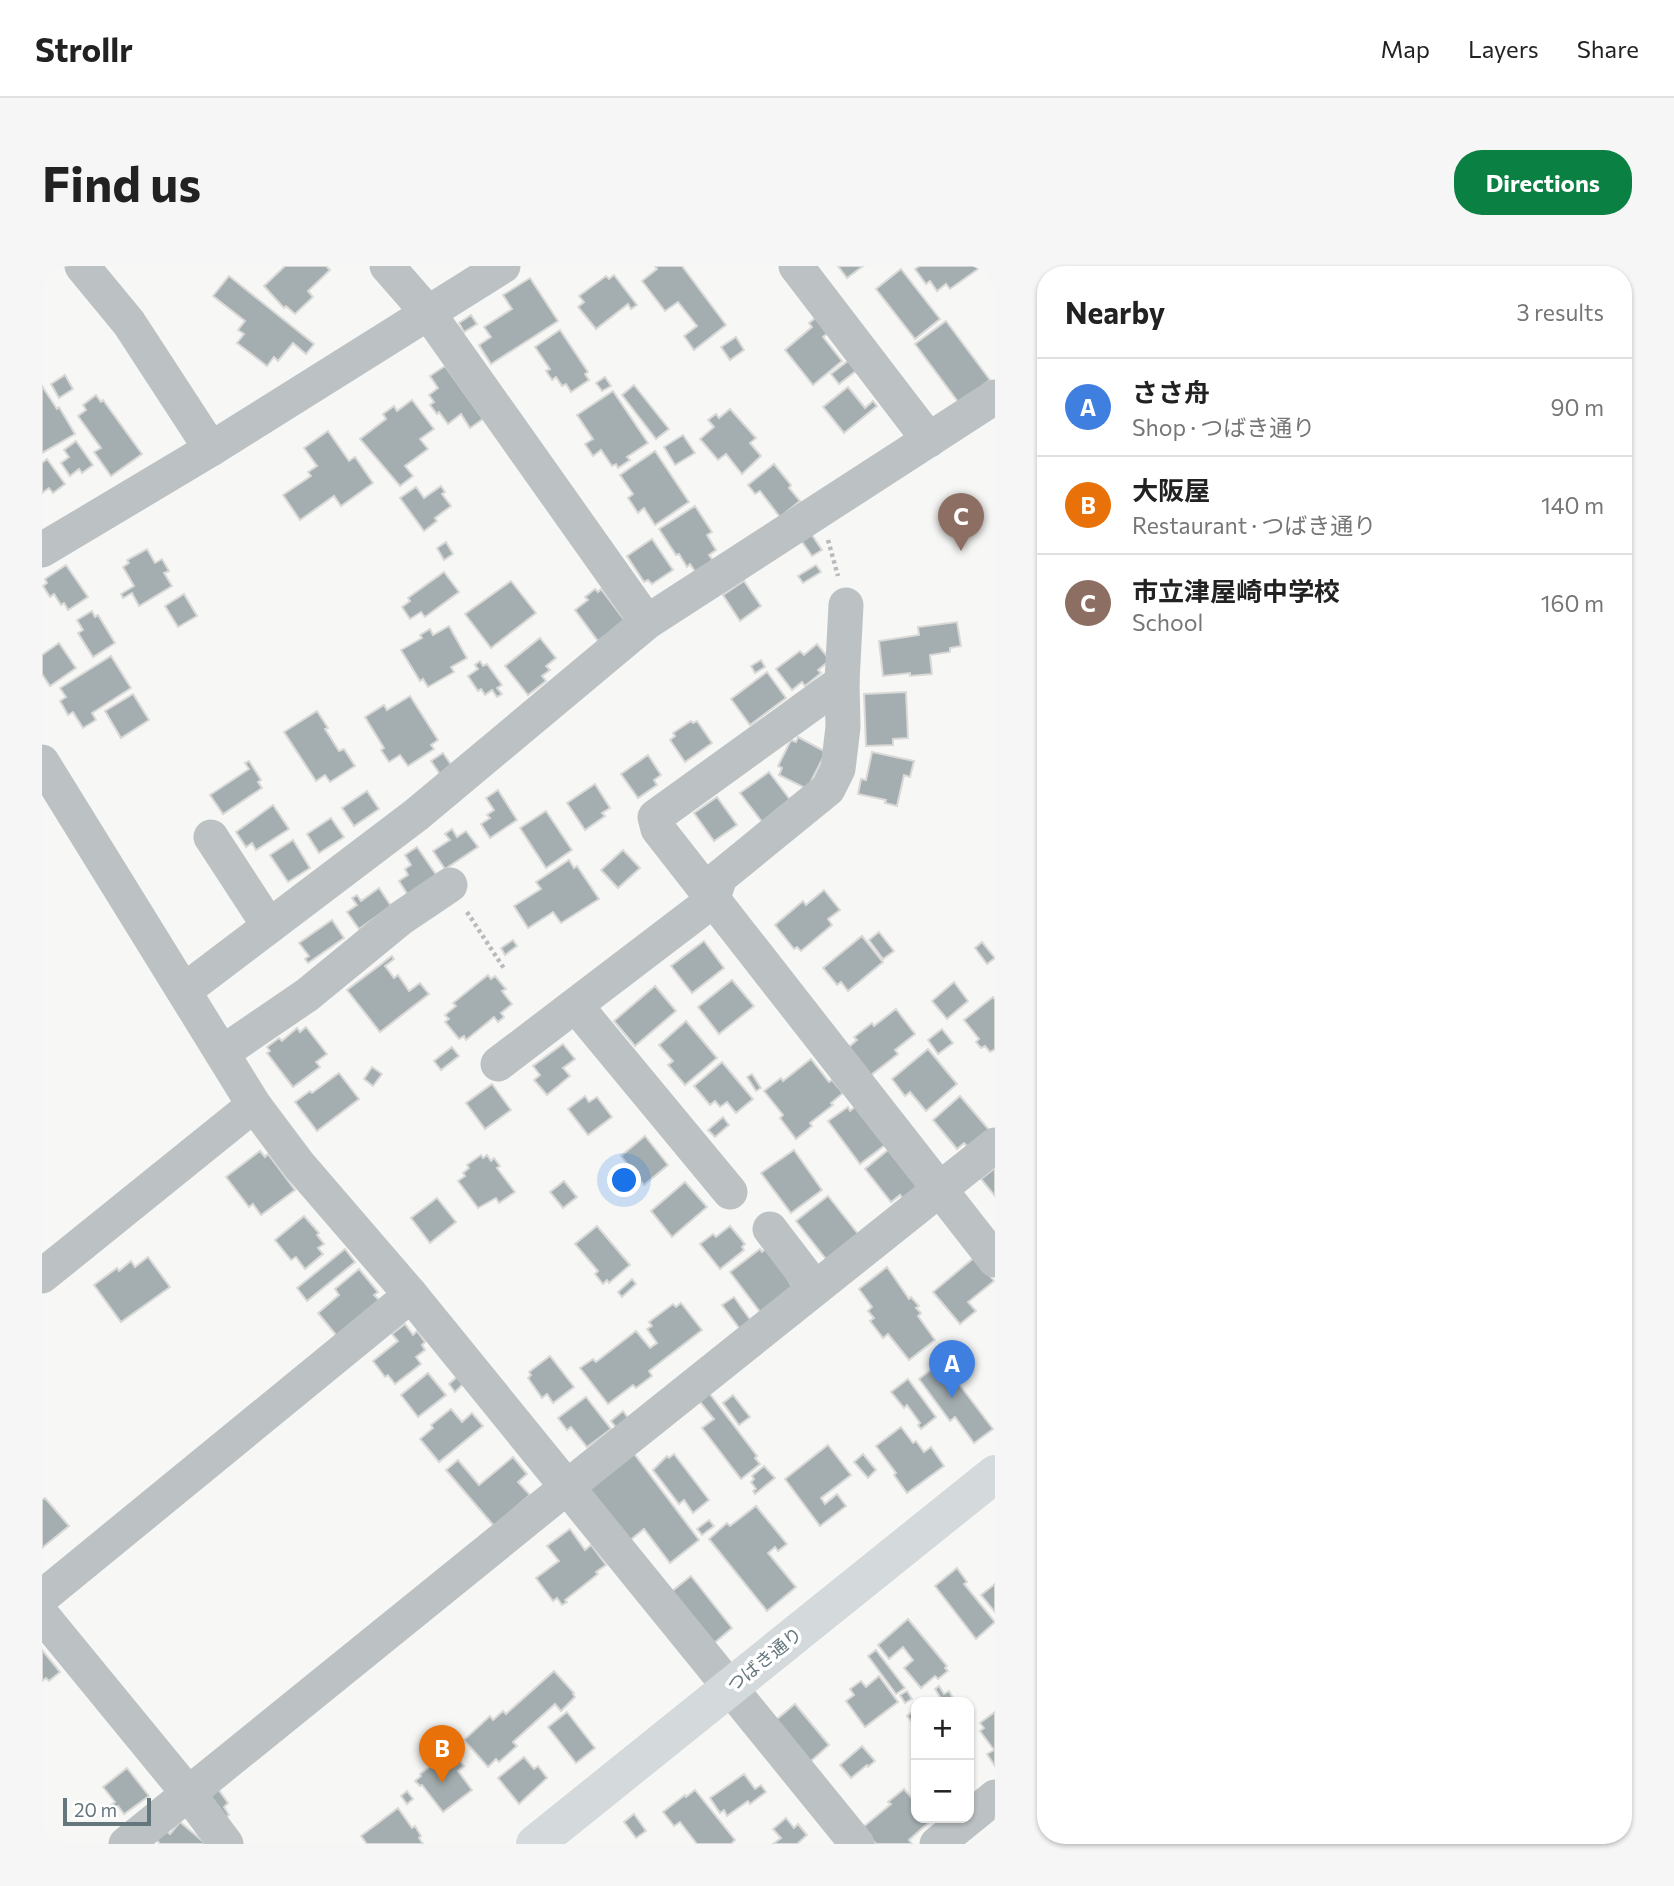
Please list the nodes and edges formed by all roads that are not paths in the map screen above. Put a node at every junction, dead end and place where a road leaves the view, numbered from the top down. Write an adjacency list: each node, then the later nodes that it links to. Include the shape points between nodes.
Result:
1 (82, 266): 8 (street, via 129,323)
2 (387, 266): 5 (street)
3 (503, 266): 5 (street)
4 (796, 266): 7 (street)
5 (429, 314): 8 (street); 11 (street)
6 (995, 397): 7 (street)
7 (929, 440): 11 (street)
8 (211, 449): 9 (street)
9 (47, 537)
10 (846, 605): 12 (street)
11 (648, 622): 17 (street, via 416,815)
12 (842, 682): 16 (street, via 838,769 828,789 720,877); 16 (street, via 655,817 658,829)
13 (42, 762): 18 (street)
14 (211, 837): 17 (street)
15 (450, 885): 20 (street)
16 (712, 901): 19 (street); 24 (street)
17 (268, 926): 18 (street)
18 (185, 990): 20 (street)
19 (576, 1006): 21 (street); 25 (street)
20 (222, 1054): 22 (street)
21 (498, 1063)
22 (254, 1105): 28 (street); 30 (street, via 299,1166)
23 (995, 1145): 24 (street)
24 (939, 1190): 27 (street); 29 (street)
25 (730, 1192)
26 (770, 1229): 29 (street)
27 (995, 1260)
28 (42, 1276)
29 (815, 1288): 32 (street)
30 (411, 1295): 32 (street); 33 (street)
31 (995, 1474): 35 (main road, つばき通り)
32 (568, 1487): 35 (street); 36 (street)
33 (42, 1597)
34 (42, 1615): 36 (street)
35 (730, 1686): 40 (main road, つばき通り); 41 (street)
36 (188, 1793): 38 (street); 39 (street)
37 (995, 1797): 42 (street)
38 (126, 1844)
39 (226, 1844)
40 (535, 1844)
41 (857, 1844)
42 (937, 1844)

